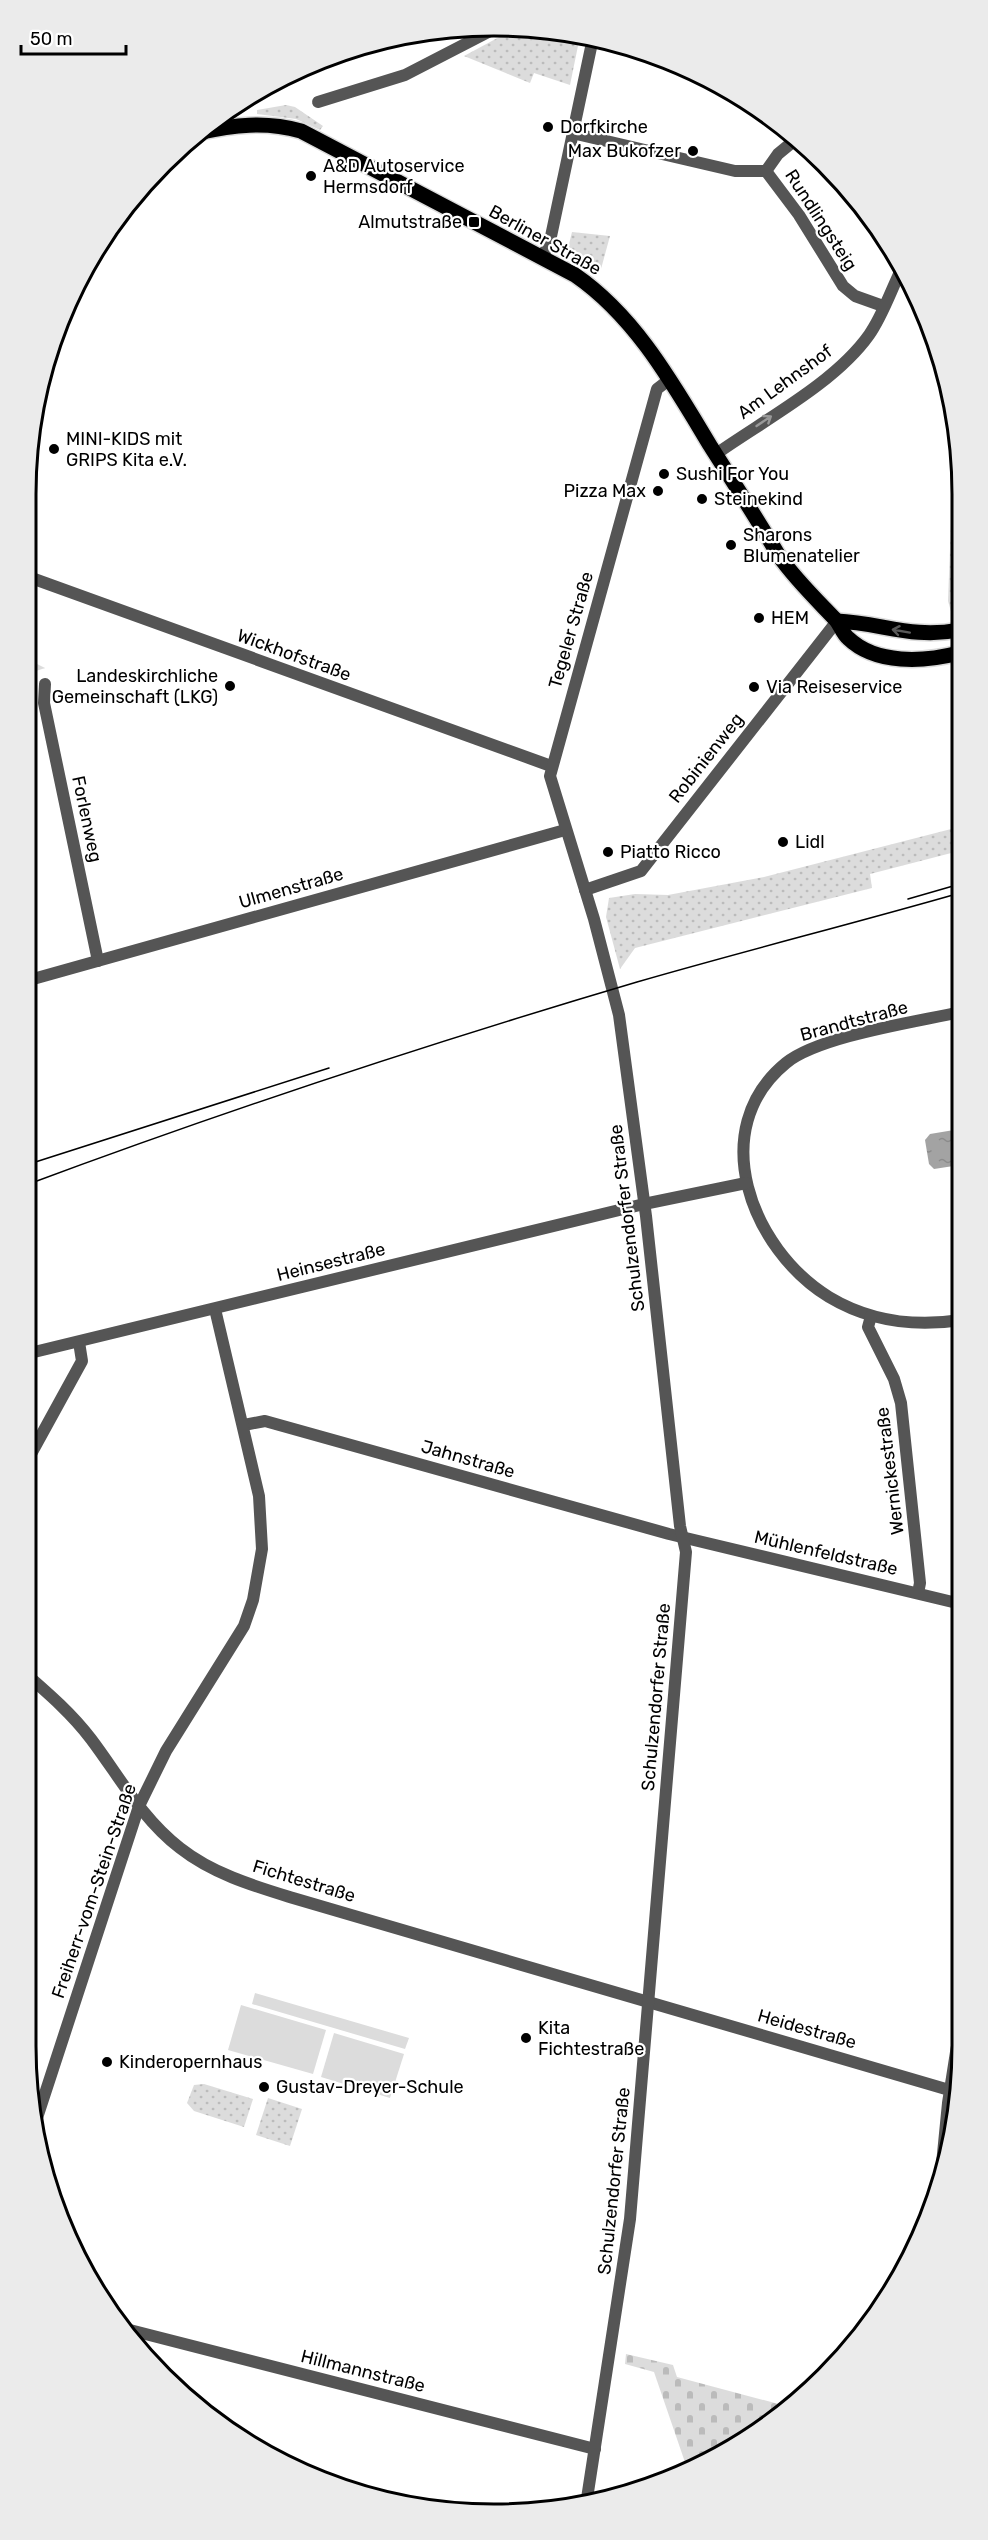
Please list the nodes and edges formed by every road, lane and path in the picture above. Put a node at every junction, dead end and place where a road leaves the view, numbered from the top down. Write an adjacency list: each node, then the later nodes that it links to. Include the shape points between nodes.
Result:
1 (480, 36): 3 (street, via 405,75)
2 (591, 47): 5 (street)
3 (318, 102)
4 (216, 130): 8 (main road, Berliner Straße, via 263,123 301,131)
5 (573, 133): 7 (street, via 735,171); 8 (street, via 550,241)
6 (789, 144): 7 (street, Rundlingsteig)
7 (766, 171): 10 (street, Rundlingsteig, via 843,286 855,296)
8 (543, 256): 11 (main road, Berliner Straße, via 607,298)
9 (897, 277): 10 (street, Am Lehnshof)
10 (883, 306): 12 (street, Am Lehnshof, one-way to 10, via 841,364 869,335)
11 (670, 379): 12 (main road, Berliner Straße); 18 (street, Tegeler Straße, via 657,389)
12 (716, 454): 14 (main road, Berliner Straße, via 792,574)
13 (36, 580): 18 (street, Wickhofstraße)
14 (837, 621): 15 (main road, one-way to 14, via 915,634); 16 (main road, Berliner Straße, via 848,638 886,658 908,660); 20 (street, Robinienweg, via 641,871)
15 (952, 631)
16 (952, 654)
17 (45, 684): 21 (street, Forlenweg, via 44,703)
18 (551, 766): 19 (street, Tegeler Straße, via 550,776)
19 (566, 830): 20 (street, Tegeler Straße); 21 (street, Ulmenstraße)
20 (586, 893): 25 (street, Schulzendorfer Straße, via 619,1015)
21 (98, 961): 22 (street, Ulmenstraße)
22 (36, 978)
23 (952, 1014): 24 (street, Brandtstraße, via 826,1043 787,1062 765,1086 750,1111 742,1153)
24 (746, 1183): 25 (street); 27 (street, Brandtstraße, via 771,1239 801,1275 828,1296)
25 (644, 1204): 26 (street, Heinsestraße); 33 (street, Schulzendorfer Straße)
26 (215, 1309): 29 (street, Heinsestraße); 31 (street, Freiherr-vom-Stein-Straße)
27 (871, 1316): 28 (street, Brandtstraße, via 913,1322); 34 (street, Wernickestraße, via 868,1327 894,1379 901,1404)
28 (952, 1320)
29 (79, 1342): 30 (street, Heinsestraße); 32 (street, via 82,1361)
30 (36, 1352)
31 (244, 1425): 33 (street, Jahnstraße, via 265,1421); 37 (street, Freiherr-vom-Stein-Straße, via 260,1496 262,1549 253,1600 244,1626 166,1750)
32 (36, 1445)
33 (683, 1538): 34 (street, Mühlenfeldstraße); 38 (street, Schulzendorfer Straße, via 686,1552)
34 (918, 1593): 35 (street, Mühlenfeldstraße)
35 (952, 1602)
36 (36, 1683): 37 (street, Fichtestraße, via 89,1737)
37 (139, 1806): 38 (street, Fichtestraße, via 181,1849 244,1882); 40 (street, Freiherr-vom-Stein-Straße)
38 (648, 2001): 39 (street, Heidestraße); 42 (street, Schulzendorfer Straße, via 626,2261)
39 (950, 2089)
40 (40, 2108)
41 (137, 2332): 42 (street, Hillmannstraße)
42 (595, 2449): 43 (street, Schulzendorfer Straße)
43 (588, 2494)

